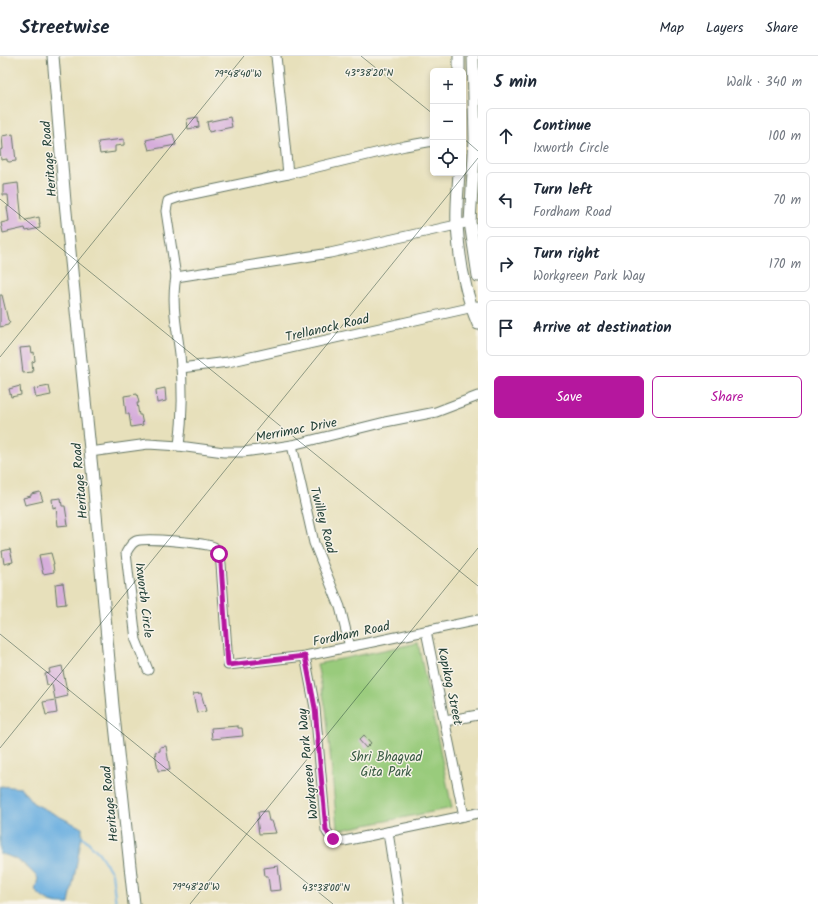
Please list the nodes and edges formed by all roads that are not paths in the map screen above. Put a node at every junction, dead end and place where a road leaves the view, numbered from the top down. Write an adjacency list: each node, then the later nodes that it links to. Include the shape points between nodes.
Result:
1 (53, 56): 19 (street, Heritage Road)
2 (276, 56): 7 (street)
3 (459, 56): 5 (street)
4 (473, 56): 9 (street, via 475,139)
5 (459, 68)
6 (430, 142): 7 (street)
7 (288, 174): 12 (street, via 168,201 166,211)
8 (459, 176): 10 (street)
9 (470, 222): 10 (street); 11 (street)
10 (457, 224): 12 (street, via 330,253); 13 (street, via 461,261)
11 (478, 276)
12 (176, 277): 15 (street, via 173,291)
13 (474, 306): 14 (street); 15 (street, Trellanock Road, via 228,362)
14 (478, 324)
15 (181, 368): 18 (street, via 182,422)
16 (478, 396): 17 (street, Merrimac Drive, via 436,412)
17 (292, 445): 18 (street, Merrimac Drive, via 243,452); 22 (street, Twilley Road, via 314,543 340,607)
18 (179, 446): 19 (street, Merrimac Drive, via 148,444)
19 (90, 452): 31 (street, Heritage Road)
20 (478, 620): 21 (street, Fordham Road)
21 (426, 631): 22 (street, Fordham Road); 27 (street, Kapikog Street)
22 (350, 646): 23 (street, Fordham Road)
23 (305, 656): 24 (street, Fordham Road); 30 (street, Workgreen Park Way, via 315,708 328,833 333,839 344,841)
24 (228, 665): 25 (street, Ixworth Circle, via 219,554 214,548 206,545 146,540 136,541 126,553 136,640)
25 (148, 670)
26 (478, 714): 27 (street)
27 (445, 721): 29 (street, Kapikog Street)
28 (478, 814): 29 (street, Workgreen Park Way)
29 (464, 816): 30 (street, Workgreen Park Way)
30 (388, 832): 32 (street)
31 (134, 904)
32 (399, 904)

